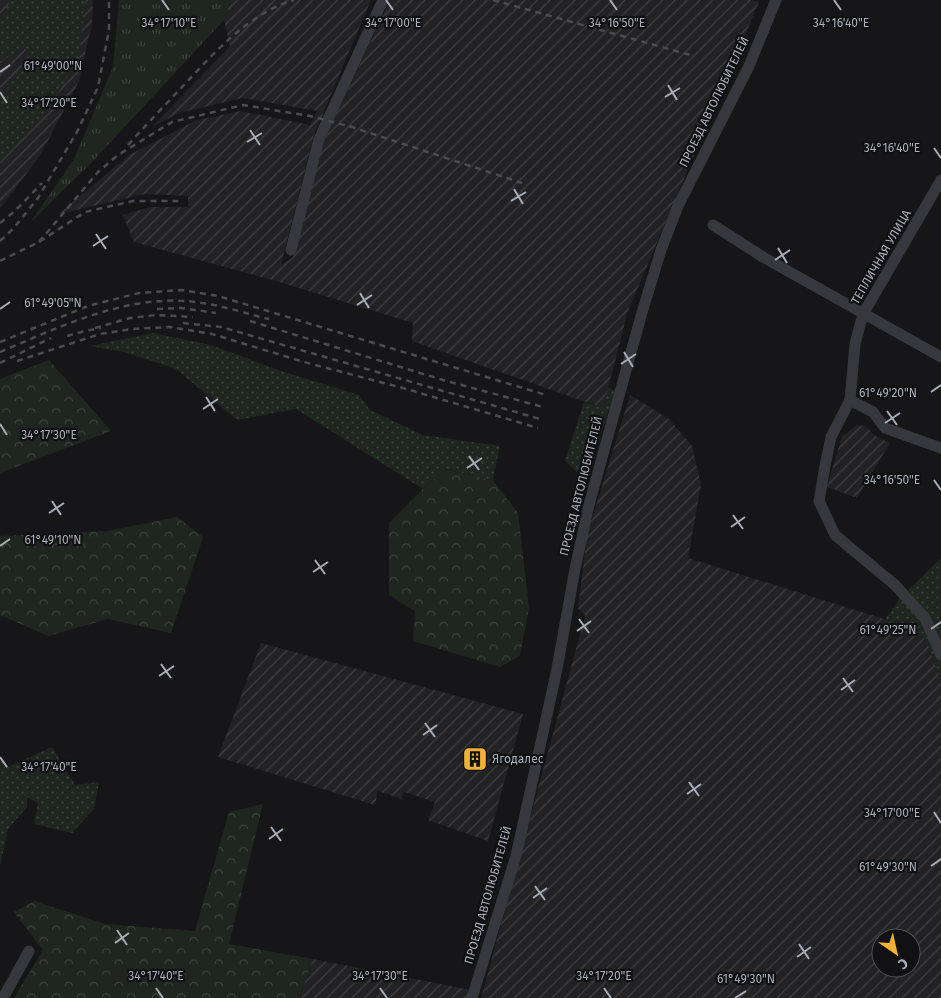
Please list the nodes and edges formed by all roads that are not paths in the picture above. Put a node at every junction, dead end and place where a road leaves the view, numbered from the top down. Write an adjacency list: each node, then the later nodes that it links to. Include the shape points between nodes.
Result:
1 (383, 0): 5 (street, via 319,139)
2 (776, 0): 13 (street, ПРОЕЗД АВТОЛЮБИТЕЛЕЙ, via 749,66 678,206 655,269 589,505 516,856)
3 (941, 180): 6 (street, ТЕПЛИЧНАЯ УЛИЦА)
4 (713, 225): 6 (street)
5 (291, 250)
6 (863, 314): 7 (street); 8 (street, ТЕПЛИЧНАЯ УЛИЦА, via 855,344)
7 (941, 357)
8 (850, 400): 9 (street, via 872,412 885,428); 10 (street, ТЕПЛИЧНАЯ УЛИЦА, via 831,437 819,501 835,535 895,585 925,618)
9 (941, 448)
10 (941, 655)
11 (28, 951): 12 (street)
12 (3, 998)
13 (472, 998)

